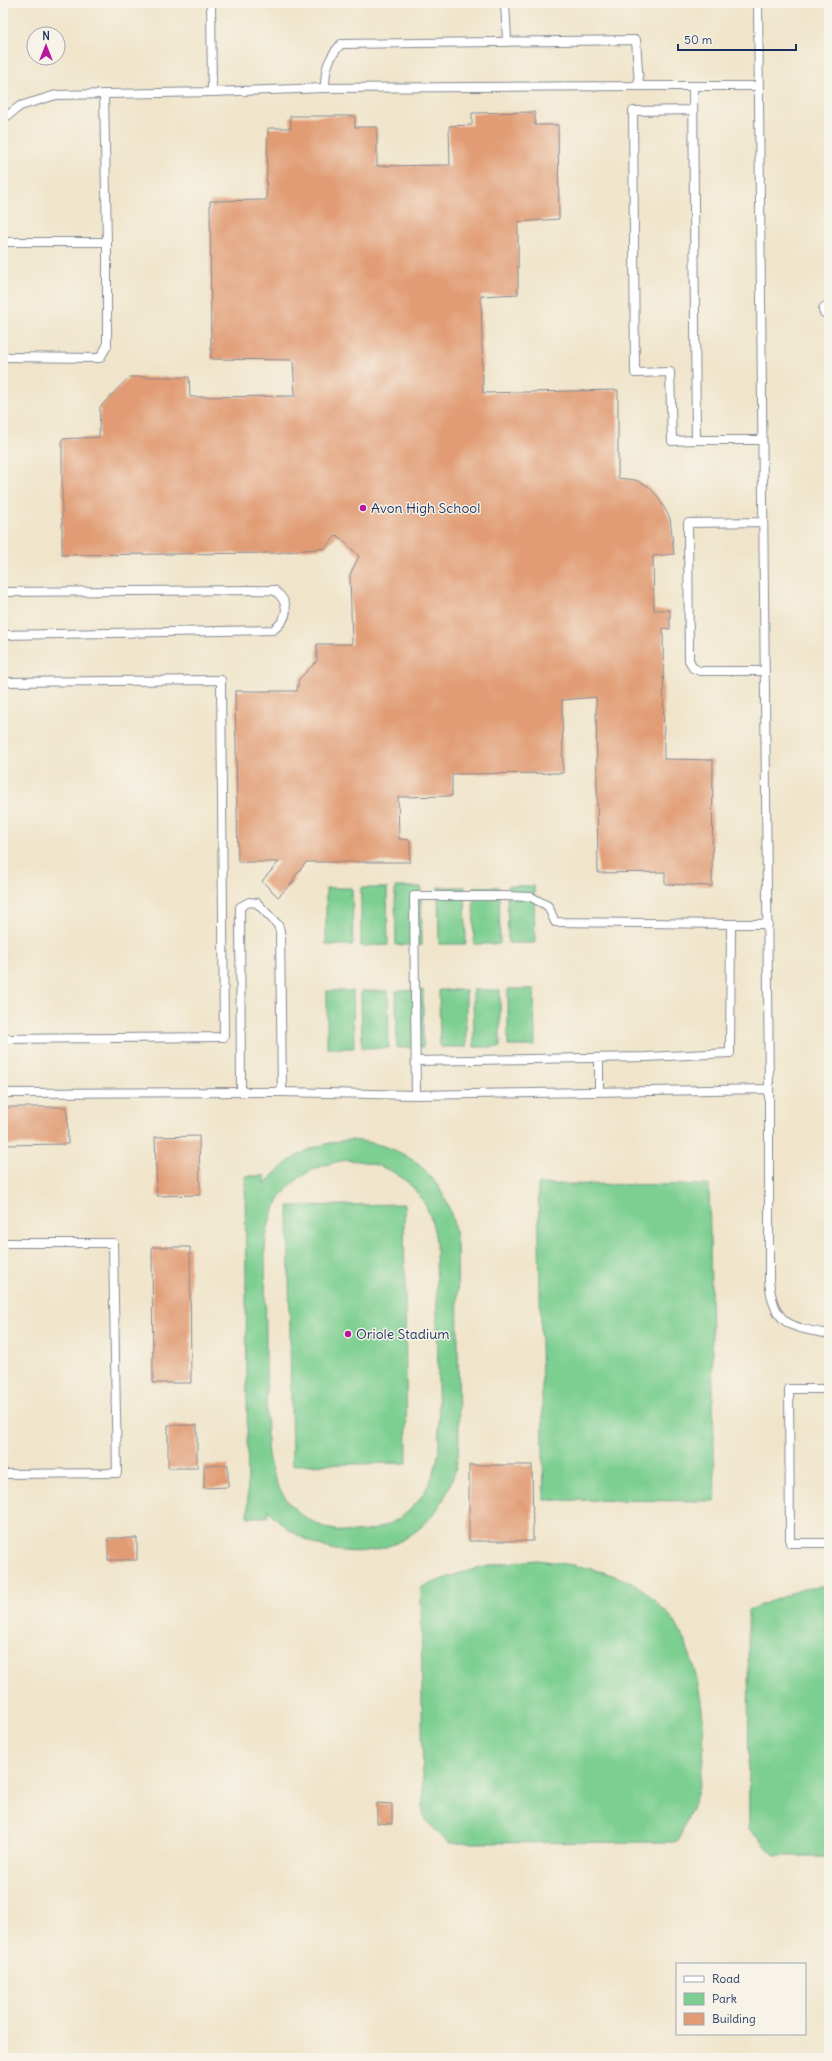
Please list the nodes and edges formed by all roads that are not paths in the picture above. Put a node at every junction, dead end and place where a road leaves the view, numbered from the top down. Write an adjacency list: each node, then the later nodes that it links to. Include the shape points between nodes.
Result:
1 (210, 3): 9 (lane)
2 (505, 3): 4 (lane)
3 (758, 3): 7 (lane)
4 (507, 40): 5 (lane, via 636,40); 8 (lane, via 341,44 326,69)
5 (640, 86): 6 (lane); 8 (lane)
6 (693, 86): 7 (lane); 11 (lane)
7 (758, 86): 17 (lane)
8 (326, 88): 9 (lane)
9 (212, 92): 10 (lane)
10 (104, 94): 12 (lane, via 56,95 20,106); 14 (lane)
11 (693, 110): 16 (lane); 16 (lane, via 633,111 635,373 670,372 672,441)
12 (3, 119)
13 (3, 242): 14 (lane)
14 (107, 242): 15 (lane, via 107,346 100,358)
15 (3, 357)
16 (696, 440): 17 (lane)
17 (762, 440): 18 (lane)
18 (763, 522): 21 (lane); 21 (lane, via 688,523 689,660 693,668 700,671)
19 (3, 592): 20 (lane, via 274,590 282,596 286,606 285,616 280,625 273,630)
20 (3, 635)
21 (765, 671): 24 (lane)
22 (3, 682): 25 (lane, via 221,680 224,1030 224,1037)
23 (731, 924): 24 (lane); 26 (lane, via 730,1053); 27 (lane, via 555,922 548,906 531,897 414,896)
24 (768, 924): 28 (lane)
25 (3, 1040)
26 (599, 1058): 27 (lane); 29 (lane)
27 (416, 1061): 33 (lane)
28 (769, 1090): 29 (lane); 35 (lane, via 769,1280 772,1301 780,1317 789,1324 804,1330)
29 (599, 1091): 33 (lane)
30 (3, 1092): 31 (lane)
31 (241, 1092): 32 (lane); 32 (lane, via 240,907 249,902 257,903 278,925 280,931)
32 (282, 1092): 33 (lane)
33 (416, 1095)
34 (3, 1243): 37 (lane, via 113,1243 116,1473)
35 (829, 1334)
36 (829, 1389): 38 (lane, via 789,1389 790,1543)
37 (3, 1474)
38 (829, 1543)

